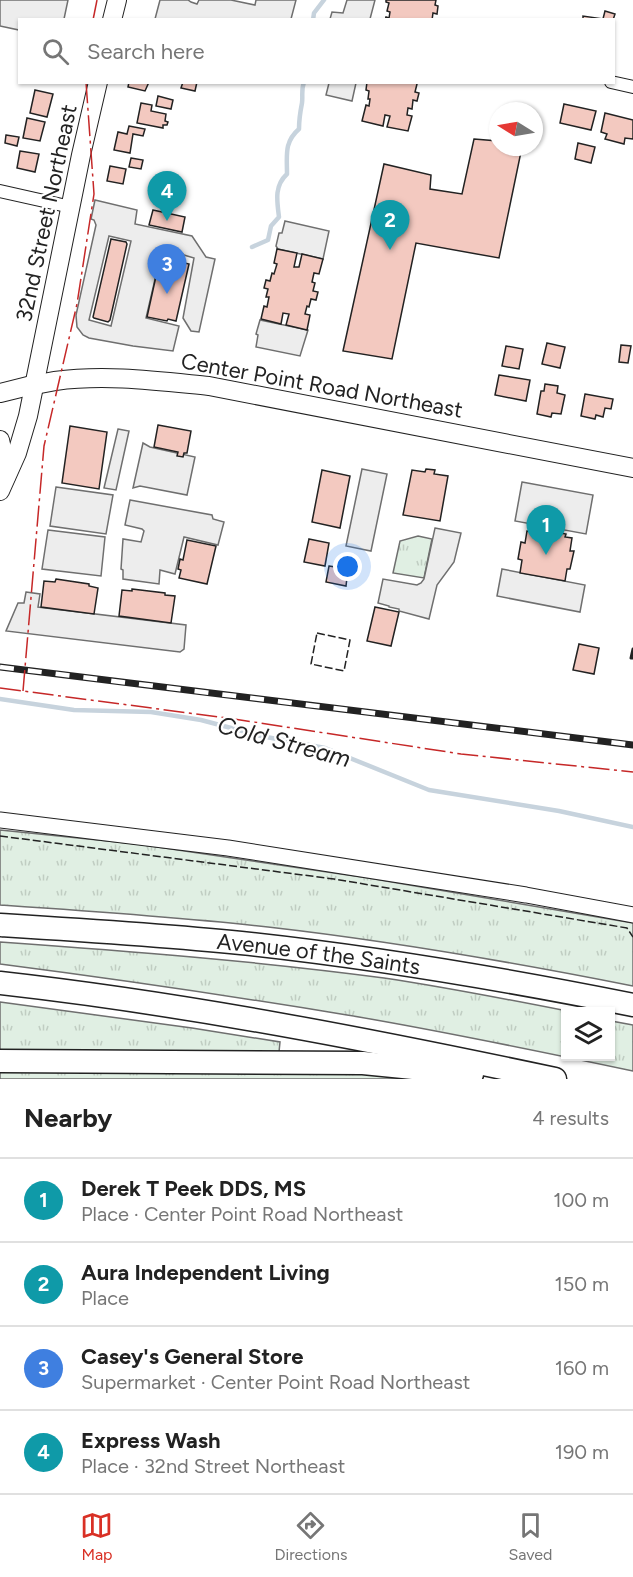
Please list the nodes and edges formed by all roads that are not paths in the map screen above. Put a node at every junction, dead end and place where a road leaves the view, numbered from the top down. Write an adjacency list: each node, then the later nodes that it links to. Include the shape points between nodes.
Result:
1 (117, 0): 2 (main road)
2 (112, 18)
3 (615, 83): 5 (street)
4 (98, 84): 7 (main road, 32nd Street Northeast)
5 (633, 87)
6 (0, 191): 7 (street)
7 (71, 207): 8 (main road, 32nd Street Northeast)
8 (35, 384): 9 (main road, Center Point Road Northeast); 11 (main road, Center Point Road Northeast, via 127,379 209,386); 12 (main road, 32nd Street Northeast, via 24,430)
9 (0, 393)
10 (0, 440): 12 (main road, via 5,463)
11 (633, 468)
12 (3, 485)
13 (0, 820): 14 (street, via 239,850)
14 (633, 915)
15 (0, 925): 17 (highway, Avenue of the Saints, via 240,943 354,957 530,984)
16 (0, 983): 20 (highway, via 239,1017)
17 (633, 1005)
18 (0, 1061): 19 (highway, via 363,1063)
19 (516, 1079)
20 (555, 1079)

